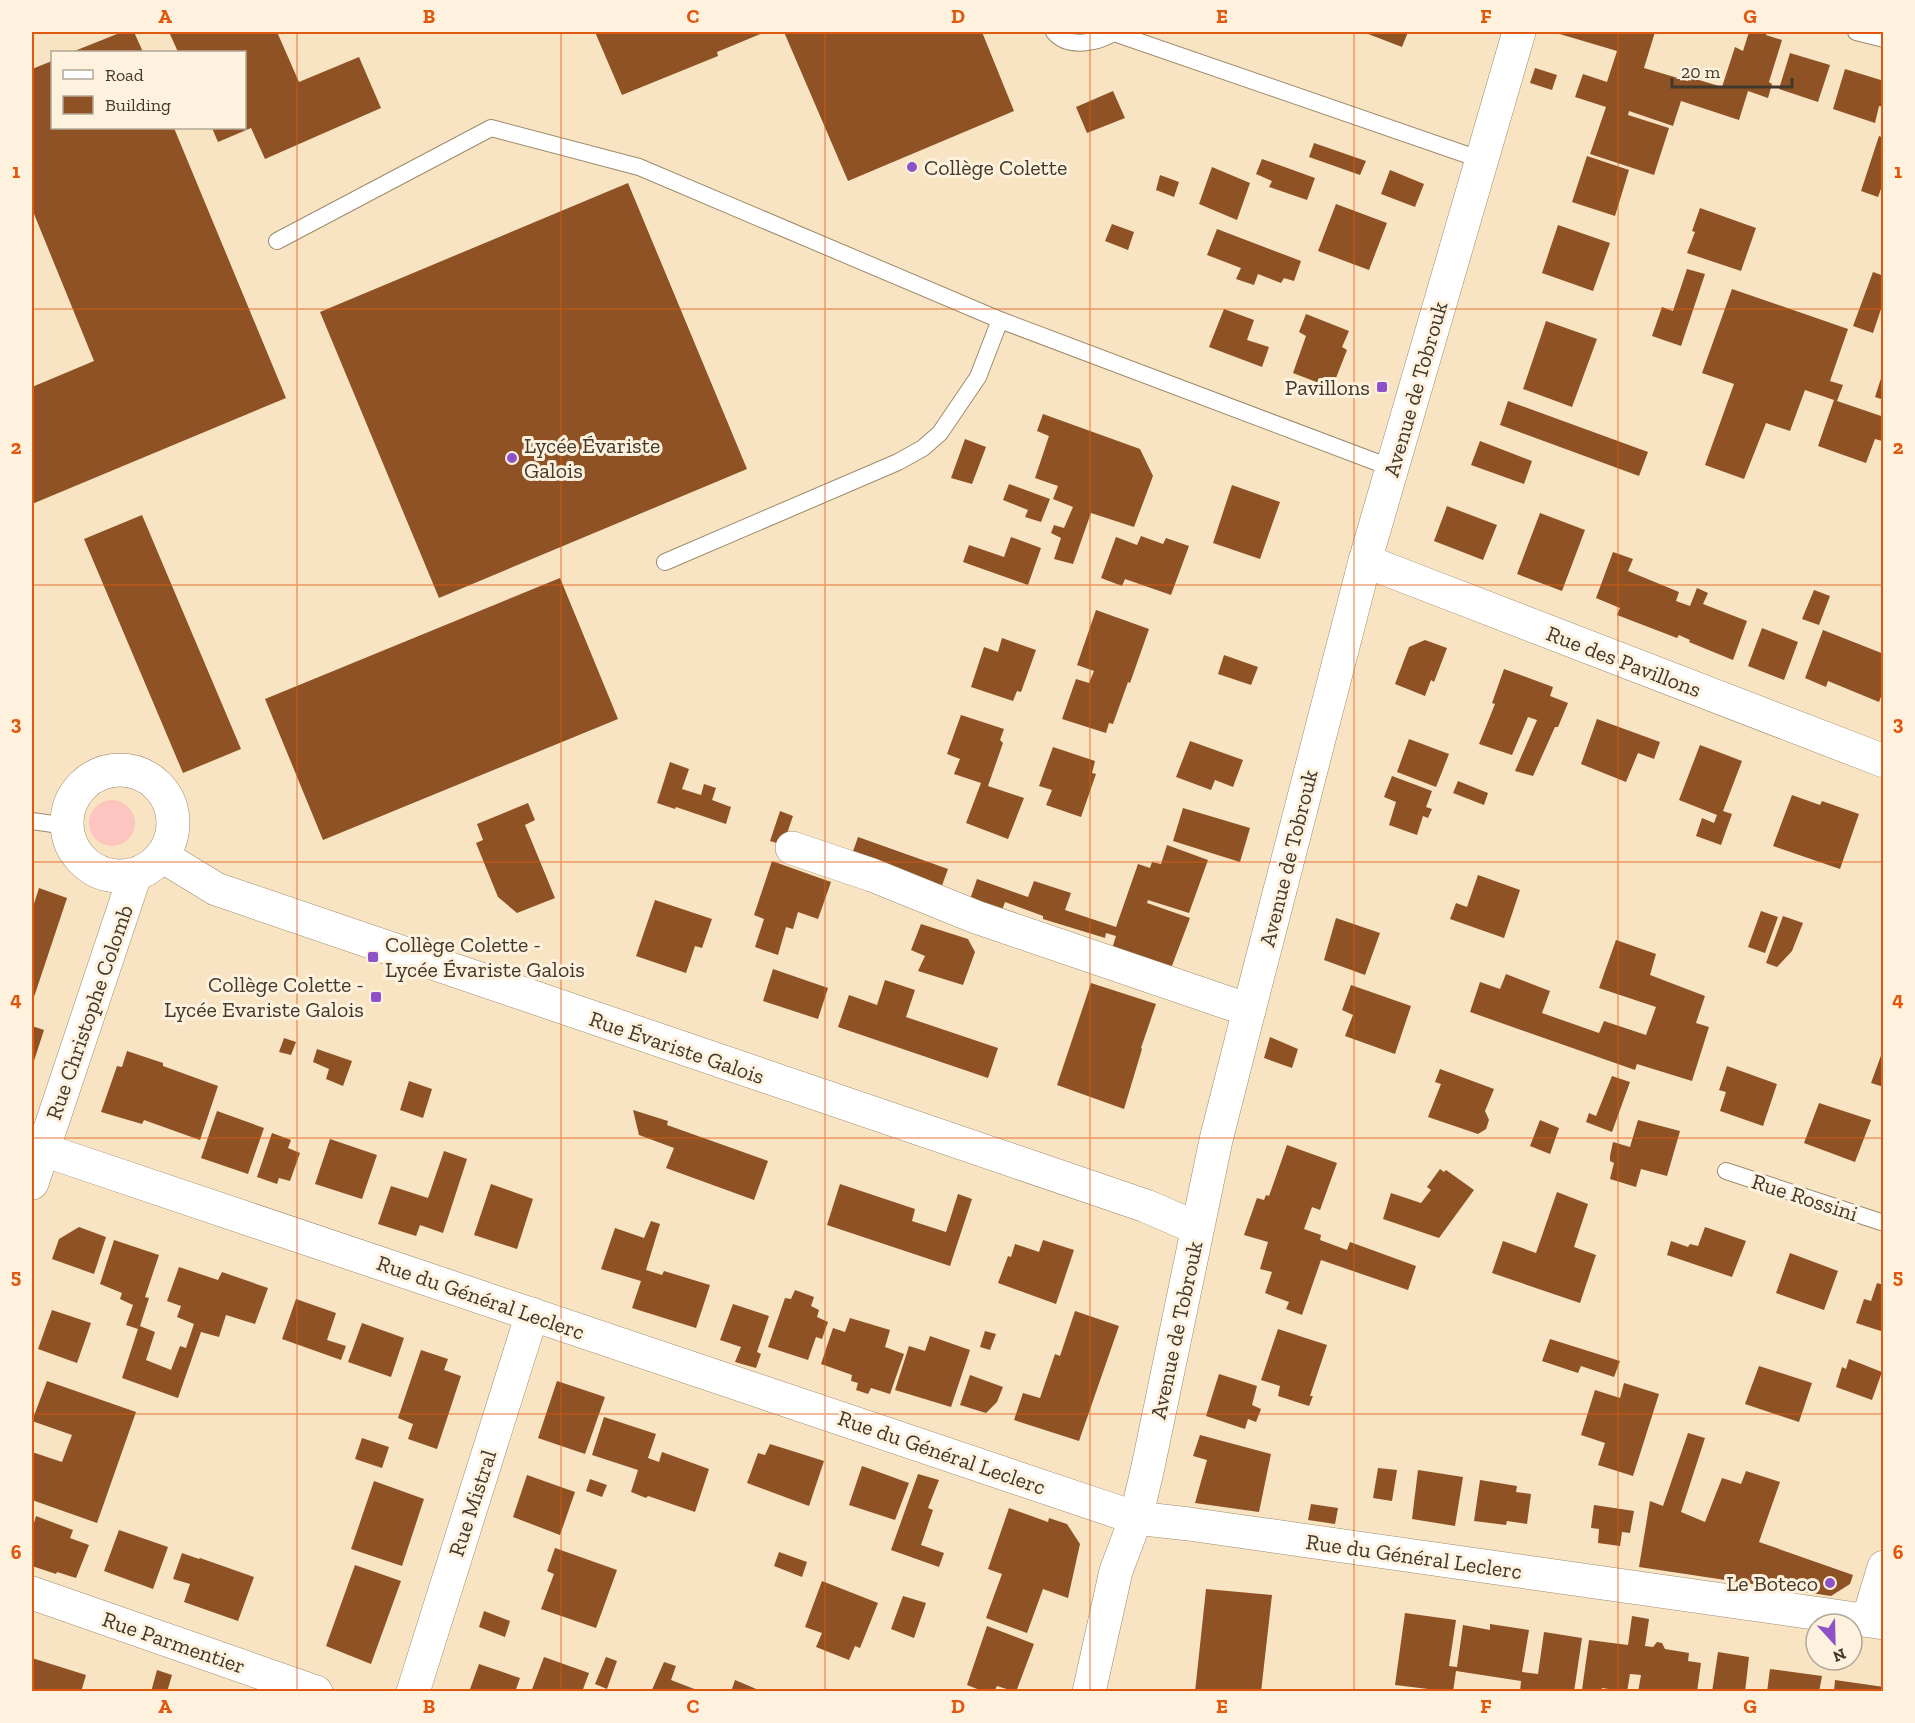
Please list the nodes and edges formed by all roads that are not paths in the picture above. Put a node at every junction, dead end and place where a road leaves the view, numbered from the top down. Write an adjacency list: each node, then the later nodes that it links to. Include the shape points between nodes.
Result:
1 (1054, 32): 2 (lane, via 1059,38 1081,44)
2 (1114, 32): 6 (lane)
3 (1519, 32): 6 (street, Avenue de Tobrouk)
4 (1857, 32): 5 (lane)
5 (1884, 39)
6 (1482, 160): 9 (street, Avenue de Tobrouk)
7 (277, 241): 8 (lane, via 491,128 639,167)
8 (1000, 320): 9 (lane); 11 (lane, via 978,377 940,433 923,448)
9 (1392, 468): 10 (street, Avenue de Tobrouk)
10 (1365, 561): 12 (street, Rue des Pavillons); 18 (street, Avenue de Tobrouk)
11 (665, 562)
12 (1884, 761)
13 (32, 821): 14 (lane)
14 (67, 826): 16 (street, via 72,802 88,782 102,773 136,772 164,792 172,808 174,825); 17 (street, via 70,842 89,867 120,877)
15 (792, 848): 18 (street, via 976,917)
16 (162, 856): 17 (street); 23 (street, Rue Évariste Galois, via 216,890 1146,1206)
17 (135, 875): 19 (street, Rue Christophe Colomb)
18 (1249, 1010): 23 (street, Avenue de Tobrouk)
19 (37, 1148): 21 (street, Rue Christophe Colomb); 24 (street, Rue du Général Leclerc)
20 (1725, 1171): 22 (lane, Rue Rossini)
21 (32, 1183)
22 (1884, 1223)
23 (1197, 1228): 25 (street, Avenue de Tobrouk)
24 (532, 1314): 25 (street, Rue du Général Leclerc); 30 (street, Rue Mistral)
25 (1136, 1518): 28 (street, Rue du Général Leclerc); 31 (street, Avenue de Tobrouk, via 1116,1571)
26 (1884, 1567): 28 (street)
27 (32, 1593): 29 (street, Rue Parmentier)
28 (1876, 1622)
29 (316, 1692)
30 (413, 1692)
31 (1089, 1692)

